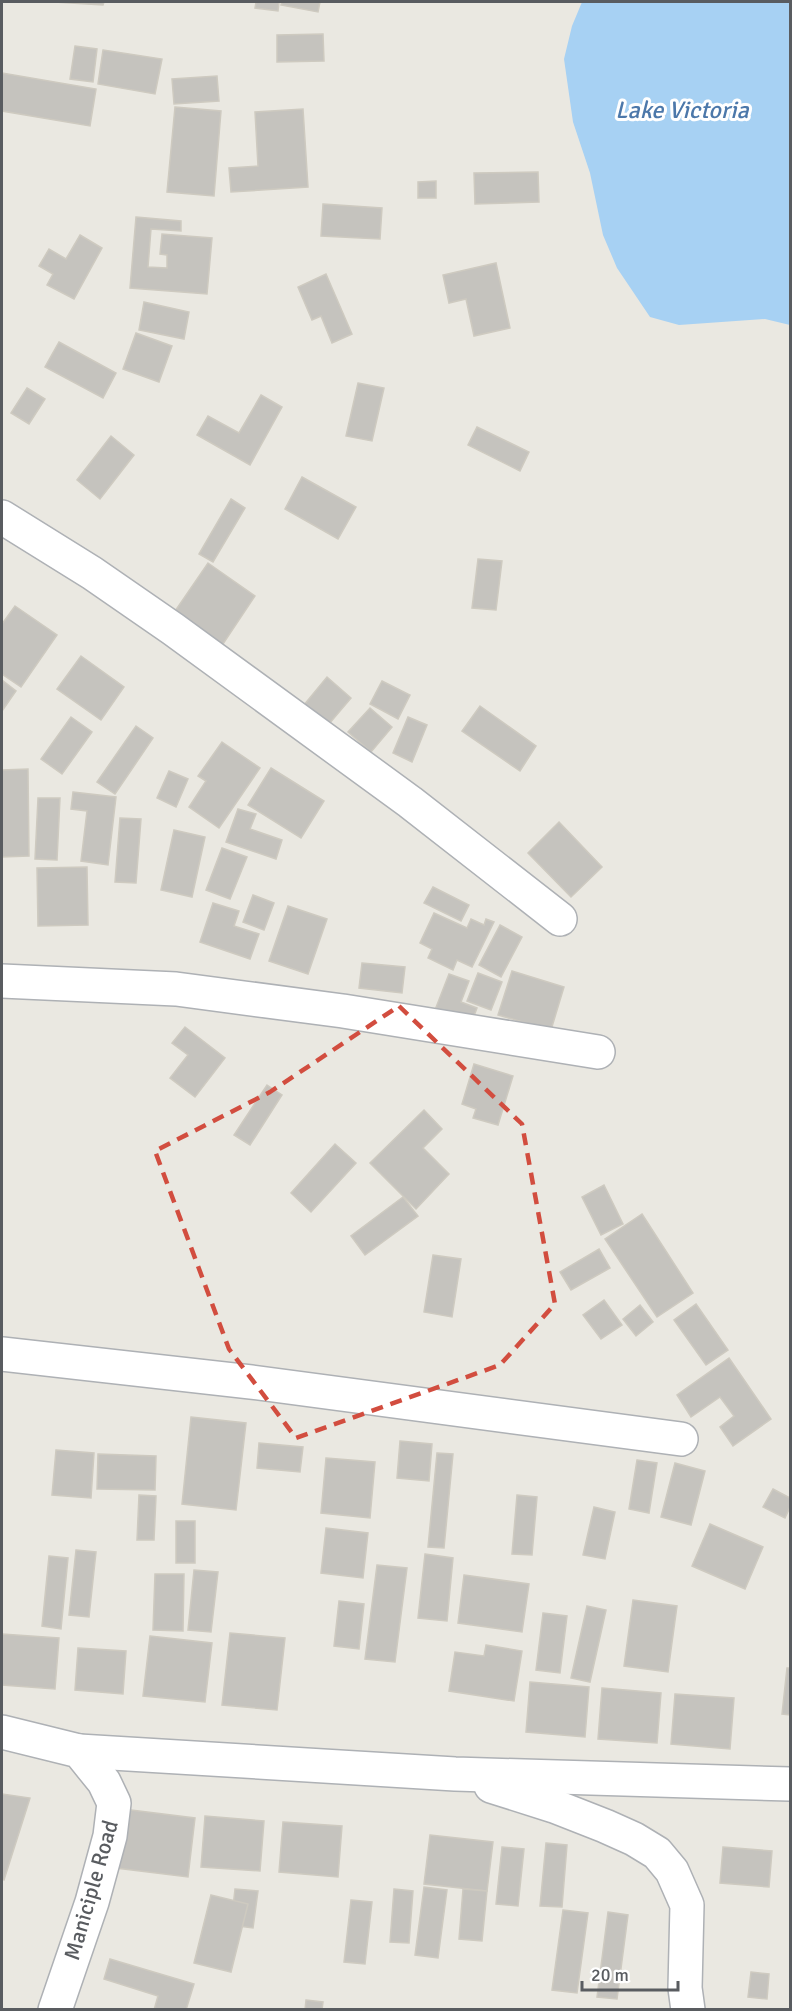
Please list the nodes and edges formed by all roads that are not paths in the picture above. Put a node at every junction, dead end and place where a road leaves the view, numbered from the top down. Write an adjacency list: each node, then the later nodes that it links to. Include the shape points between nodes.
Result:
1 (2, 518): 2 (street, via 93,573 172,629 410,802)
2 (560, 919)
3 (2, 981): 4 (street, via 176,988)
4 (598, 1052)
5 (2, 1354): 6 (street)
6 (681, 1438)
7 (2, 1732): 8 (street)
8 (79, 1751): 9 (street); 11 (street, Maniciple Road, via 104,1782 114,1803 110,1836 92,1902)
9 (455, 1774): 10 (street); 12 (street, via 564,1810 634,1839 657,1853 672,1870 687,1905)
10 (790, 1784)
11 (55, 2010)
12 (688, 2010)

